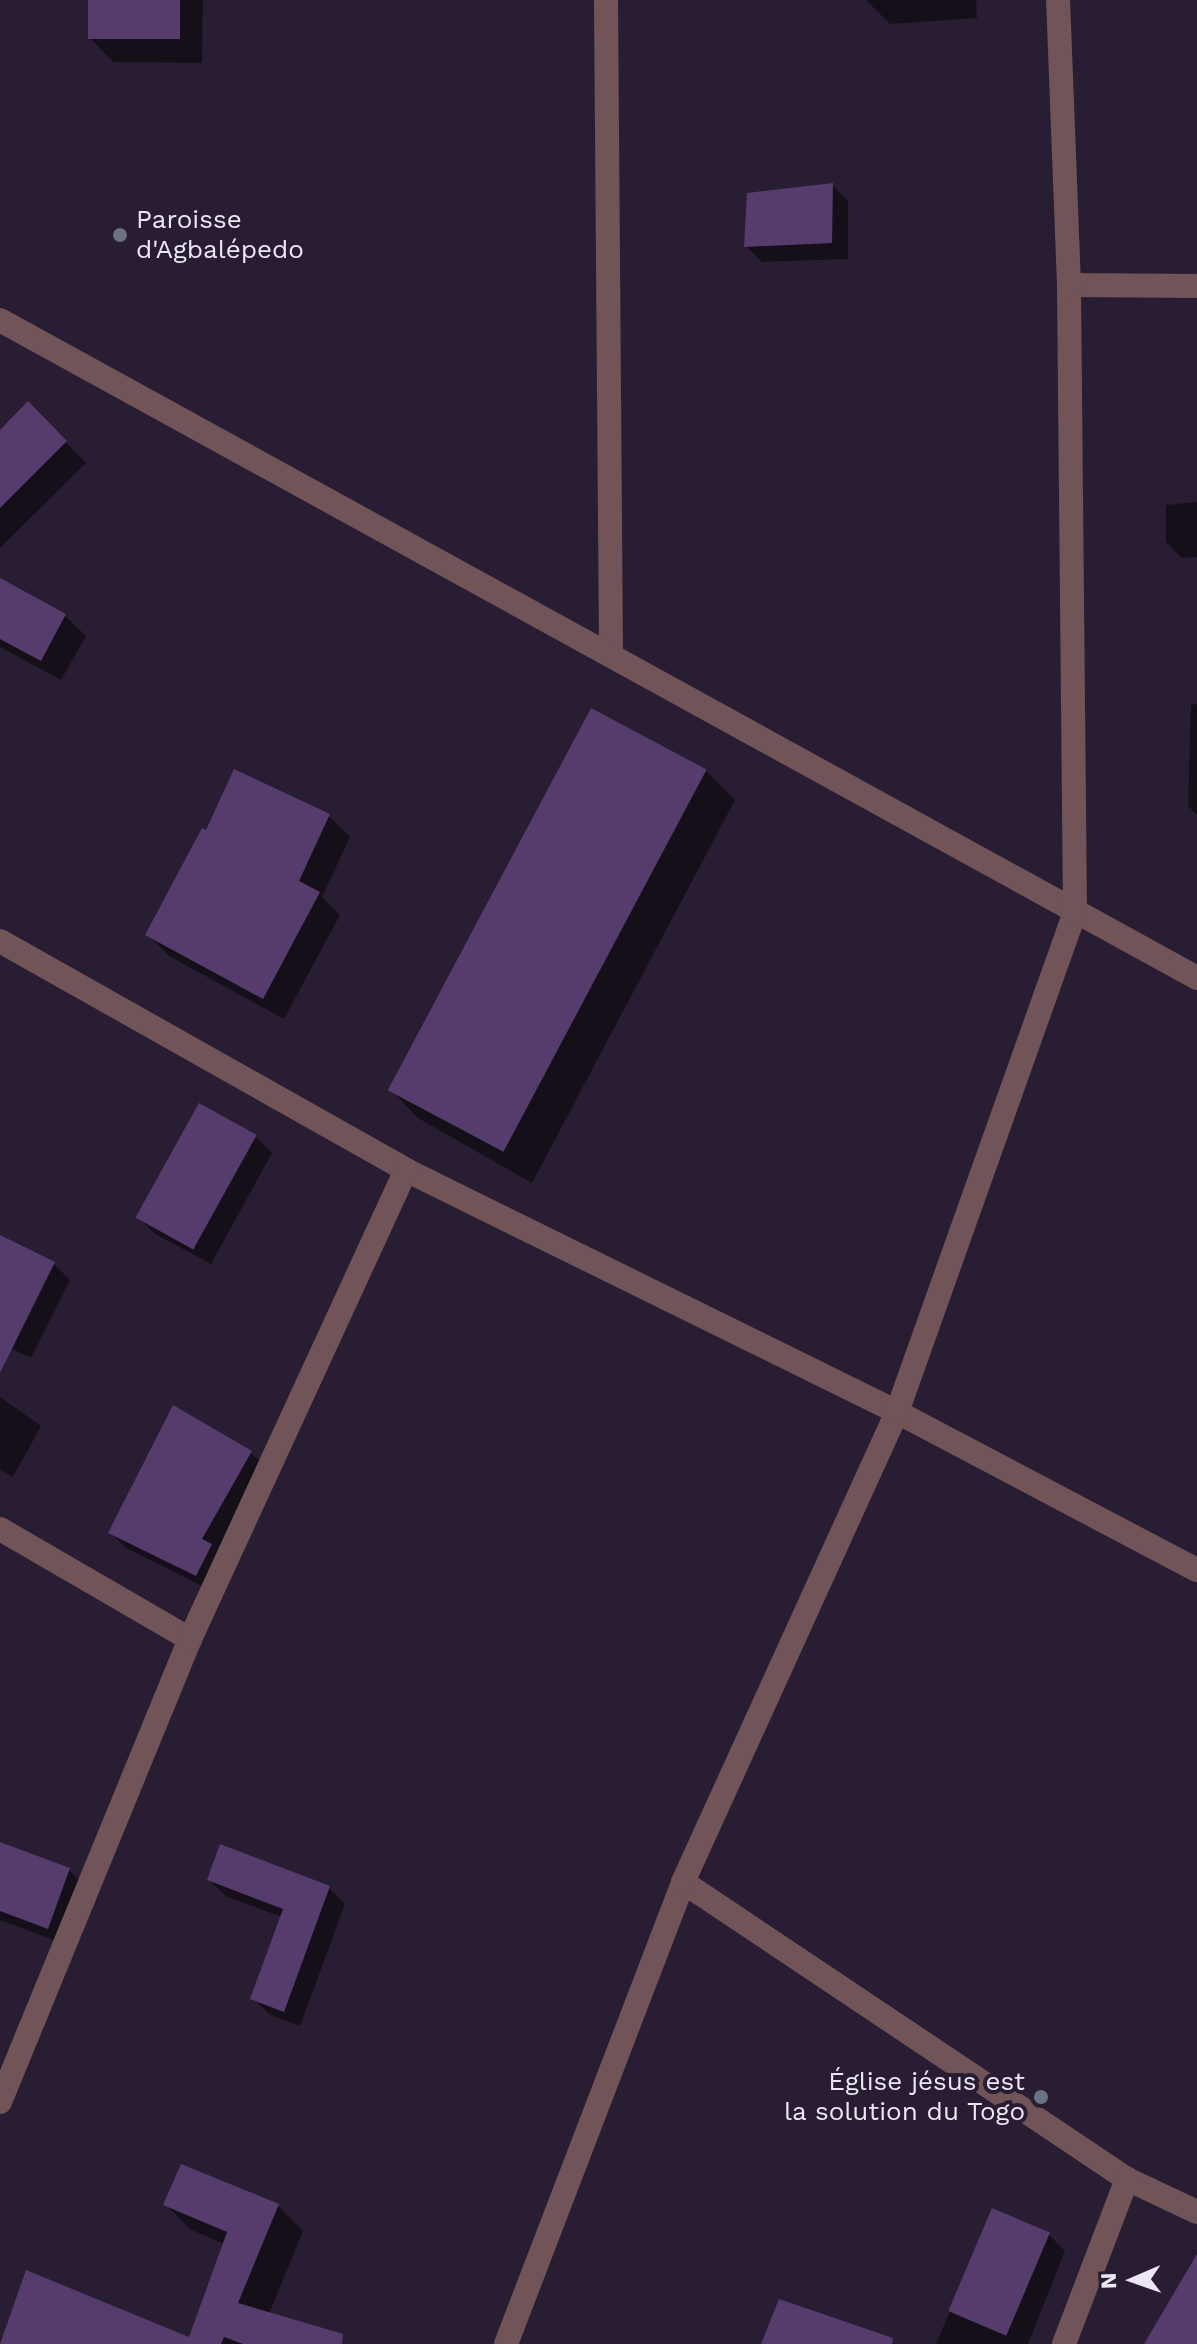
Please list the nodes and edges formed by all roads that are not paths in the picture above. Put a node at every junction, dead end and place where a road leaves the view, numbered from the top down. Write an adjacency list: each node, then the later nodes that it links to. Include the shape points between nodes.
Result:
1 (606, 0): 6 (street)
2 (1058, 0): 3 (street)
3 (1069, 285): 4 (street); 7 (street)
4 (1197, 286)
5 (0, 320): 6 (street)
6 (611, 653): 7 (street)
7 (1075, 912): 9 (street); 11 (street)
8 (0, 941): 10 (street)
9 (1197, 978)
10 (406, 1170): 11 (street); 14 (street)
11 (897, 1412): 13 (street); 15 (street)
12 (0, 1529): 14 (street)
13 (1197, 1570)
14 (190, 1639): 16 (street)
15 (683, 1882): 17 (street); 19 (street)
16 (0, 2102)
17 (1127, 2179): 18 (street); 20 (street)
18 (1197, 2212)
19 (506, 2344)
20 (1064, 2344)

